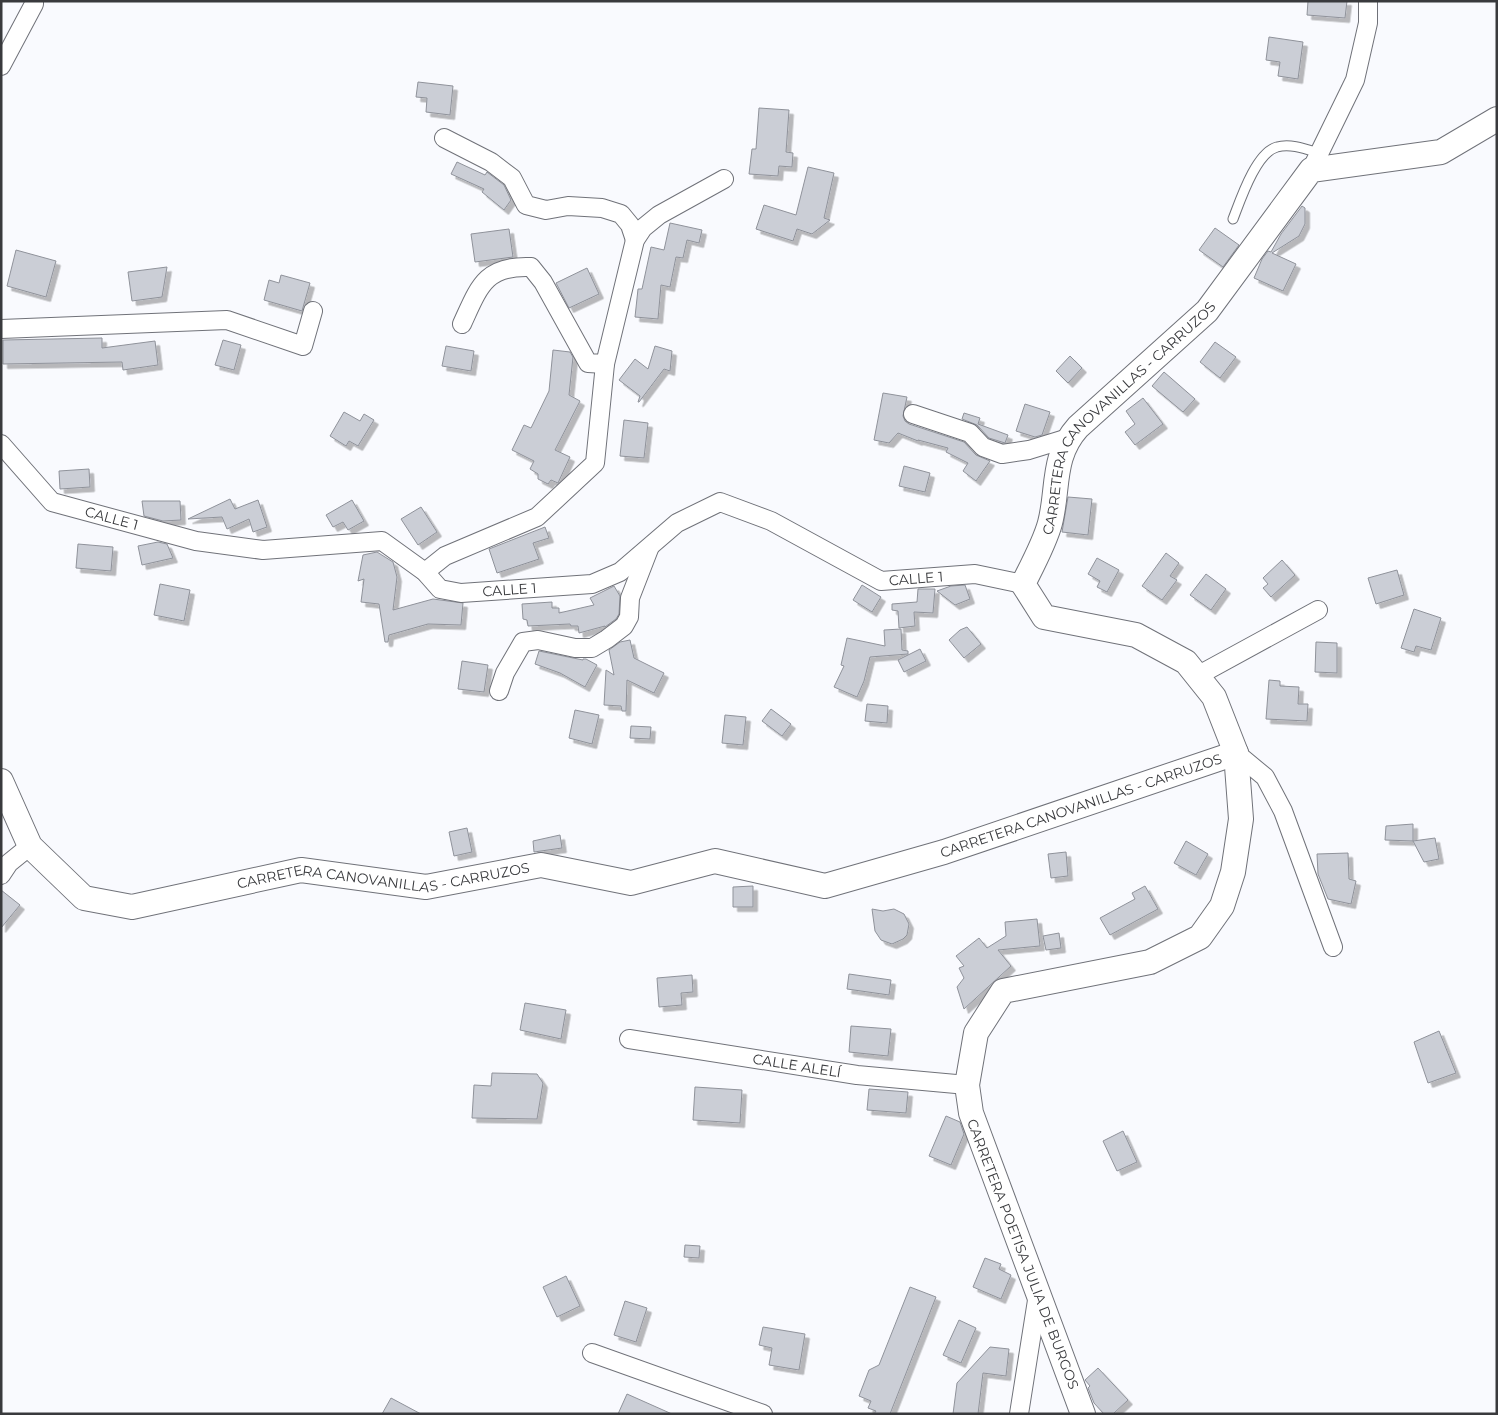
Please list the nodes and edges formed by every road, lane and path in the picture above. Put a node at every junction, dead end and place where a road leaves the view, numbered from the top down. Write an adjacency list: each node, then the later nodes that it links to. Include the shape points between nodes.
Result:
1 (34, 1): 3 (street)
2 (1368, 1): 6 (street, via 1368,23 1355,80)
3 (1, 66)
4 (1497, 119): 6 (street, via 1441,152)
5 (444, 138): 9 (street, via 491,162 512,178 526,204 546,210 568,206 602,208 621,214 630,225)
6 (1315, 161): 8 (lane, via 1296,147 1276,147 1264,155 1248,182); 15 (street, CARRETERA CANOVANILLAS - CARRUZOS, via 1207,311)
7 (724, 179): 9 (street, via 659,215 643,228)
8 (1233, 219)
9 (635, 240): 13 (street)
10 (313, 312): 12 (street, via 303,346 226,320)
11 (462, 324): 13 (street, via 479,286 496,272 531,267 543,282 588,363)
12 (1, 329)
13 (604, 364): 18 (street, via 595,464 538,517 445,556)
14 (913, 414): 15 (street, via 970,433 983,447 1002,454)
15 (1068, 438): 19 (street, CARRETERA CANOVANILLAS - CARRUZOS, via 1058,468 1050,524)
16 (1, 444): 18 (street, CALLE 1, via 52,502 196,541 263,550 382,541)
17 (650, 546): 18 (street, CALLE 1, via 620,572 592,584 461,592 440,589); 19 (street, CALLE 1, via 677,523 720,502 771,521 881,581 975,574); 22 (street, via 634,584 629,617 624,626 592,648 538,640 523,642)
18 (426, 572)
19 (1024, 584): 21 (street, CARRETERA CANOVANILLAS - CARRUZOS, via 1044,617 1136,635 1186,662)
20 (1318, 610): 21 (street)
21 (1197, 676): 23 (street, CARRETERA CANOVANILLAS - CARRUZOS, via 1214,697)
22 (498, 691)
23 (1236, 753): 25 (street, CARRETERA CANOVANILLAS - CARRUZOS, via 944,852 825,886 715,861 631,883 541,865 426,887 301,870 132,907 84,898); 27 (street, via 1265,777 1283,811); 29 (street, CARRETERA POETISA JULIA DE BURGOS, via 1241,819 1233,872 1222,906 1200,937 1150,962 1003,991 976,1033)
24 (1, 781): 25 (street, CARRETERA CANOVANILLAS - CARRUZOS)
25 (30, 846): 26 (street)
26 (4, 864)
27 (1333, 947)
28 (629, 1039): 29 (street, CALLE ALELÍ, via 857,1075)
29 (967, 1084): 30 (street, CARRETERA POETISA JULIA DE BURGOS, via 970,1113)
30 (1038, 1294): 33 (street); 34 (street, CARRETERA POETISA JULIA DE BURGOS)
31 (592, 1353): 32 (street)
32 (763, 1414)
33 (1019, 1414)
34 (1083, 1414)

